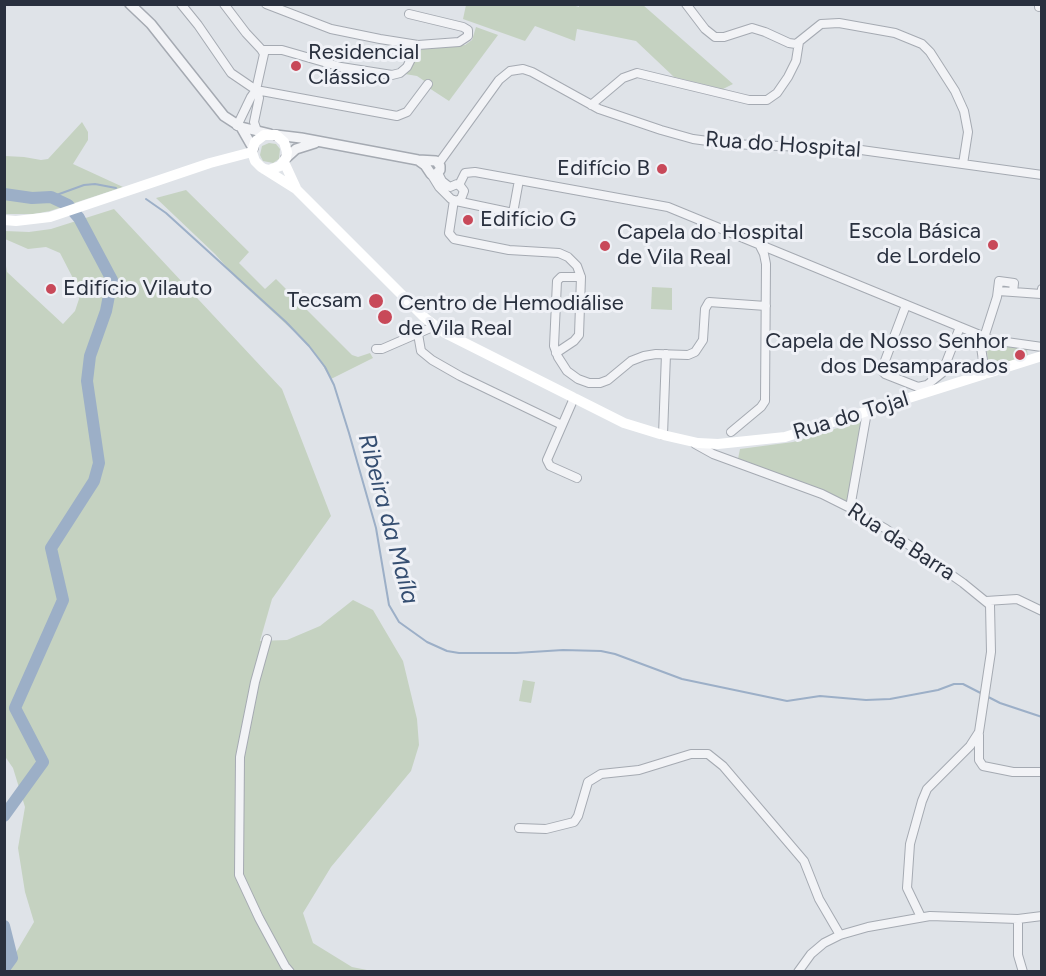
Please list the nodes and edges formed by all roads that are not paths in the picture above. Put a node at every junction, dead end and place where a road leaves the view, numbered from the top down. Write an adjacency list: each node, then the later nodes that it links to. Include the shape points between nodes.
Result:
1 (130, 4): 13 (street, via 151,24 217,109)
2 (181, 4): 11 (street, via 231,73)
3 (224, 4): 9 (street)
4 (267, 4): 8 (street, via 340,32)
5 (686, 4): 7 (street, via 714,36 724,37 752,28 789,43)
6 (409, 14): 8 (street, via 469,31 461,42)
7 (799, 42): 12 (street, via 788,77 767,100 749,100 637,73 623,78); 19 (street, via 814,28 830,23 881,29 922,44 964,111 968,132)
8 (418, 45): 9 (street, via 408,67 392,75 341,67 282,50)
9 (262, 50): 11 (street, via 264,60)
10 (428, 84): 11 (street, via 407,112 397,116)
11 (256, 90): 13 (street); 14 (street)
12 (591, 105): 19 (street, Rua do Hospital, via 661,130 712,142 848,149); 22 (street, Rua do Hospital, via 529,71 510,71 499,80)
13 (239, 127): 14 (street); 17 (street)
14 (257, 131): 15 (street)
15 (273, 135): 16 (street); 17 (main road, via 259,138); 18 (main road, via 284,142)
16 (320, 142): 18 (street, via 300,147); 22 (street, via 418,160)
17 (252, 150): 20 (main road); 21 (main road)
18 (285, 160): 20 (main road, via 275,169); 27 (main road)
19 (963, 164): 23 (street, Rua do Hospital)
20 (261, 167): 21 (main road, via 237,162); 27 (main road)
21 (198, 168): 29 (main road, via 63,214 37,220)
22 (433, 168): 26 (street); 28 (street, via 438,187)
23 (1041, 176)
24 (519, 180): 25 (street, via 468,172); 28 (street, via 513,213); 30 (street, via 665,206)
25 (459, 185): 26 (street); 28 (street, via 464,194 461,199)
26 (450, 187): 28 (street)
27 (296, 189): 35 (main road, Rua do Tojal)
28 (453, 199): 31 (street, via 449,233 454,239 509,250 563,254 577,266)
29 (4, 220)
30 (759, 244): 33 (street); 34 (street, via 766,261)
31 (580, 277): 41 (street, via 579,335); 41 (street, via 561,277 557,281)
32 (1041, 289): 38 (street, via 1041,294 1013,292 1014,283 999,281)
33 (906, 305): 36 (street); 36 (street, via 882,366 885,374 918,387 927,385 941,375)
34 (766, 306): 42 (street, via 709,302 699,349 688,355); 49 (street, via 765,401)
35 (435, 326): 37 (street); 45 (main road, Rua do Tojal, via 455,340)
36 (960, 327): 38 (street)
37 (418, 334): 40 (street); 47 (street, via 422,351 432,360)
38 (984, 337): 39 (street); 44 (street, via 981,352)
39 (1041, 347)
40 (376, 349)
41 (556, 353): 42 (street, via 571,374 593,384 608,380 638,358)
42 (666, 354): 48 (street)
43 (1041, 356): 44 (main road, Rua do Tojal)
44 (985, 374): 46 (main road, Rua do Tojal)
45 (574, 398): 47 (street); 48 (main road, Rua do Tojal, via 630,425)
46 (867, 412): 49 (main road, Rua do Tojal, via 785,437); 53 (street)
47 (562, 425): 52 (street, via 547,462)
48 (663, 435): 50 (main road, Rua do Tojal)
49 (729, 440): 50 (main road, Rua do Tojal); 51 (street)
50 (692, 442): 51 (street, Rua da Barra)
51 (724, 458): 53 (street, Rua da Barra)
52 (577, 478)
53 (850, 508): 54 (street, Rua da Barra)
54 (986, 601): 55 (street, via 1017,599); 57 (street, via 991,615 991,652)
55 (1041, 611)
56 (267, 639): 64 (street, via 240,757 239,875)
57 (979, 732): 58 (street, via 982,766); 61 (street, via 970,746 930,784 922,801 910,844 907,882)
58 (1041, 772)
59 (519, 828): 63 (street, via 546,829 574,822 587,784 600,774 639,770 691,754 708,754 723,766 804,861 819,900)
60 (1041, 916): 62 (street)
61 (921, 917): 62 (street); 63 (street)
62 (1018, 920): 66 (street, via 1018,955)
63 (840, 935): 65 (street, via 817,948)
64 (290, 972)
65 (798, 972)
66 (1023, 972)

